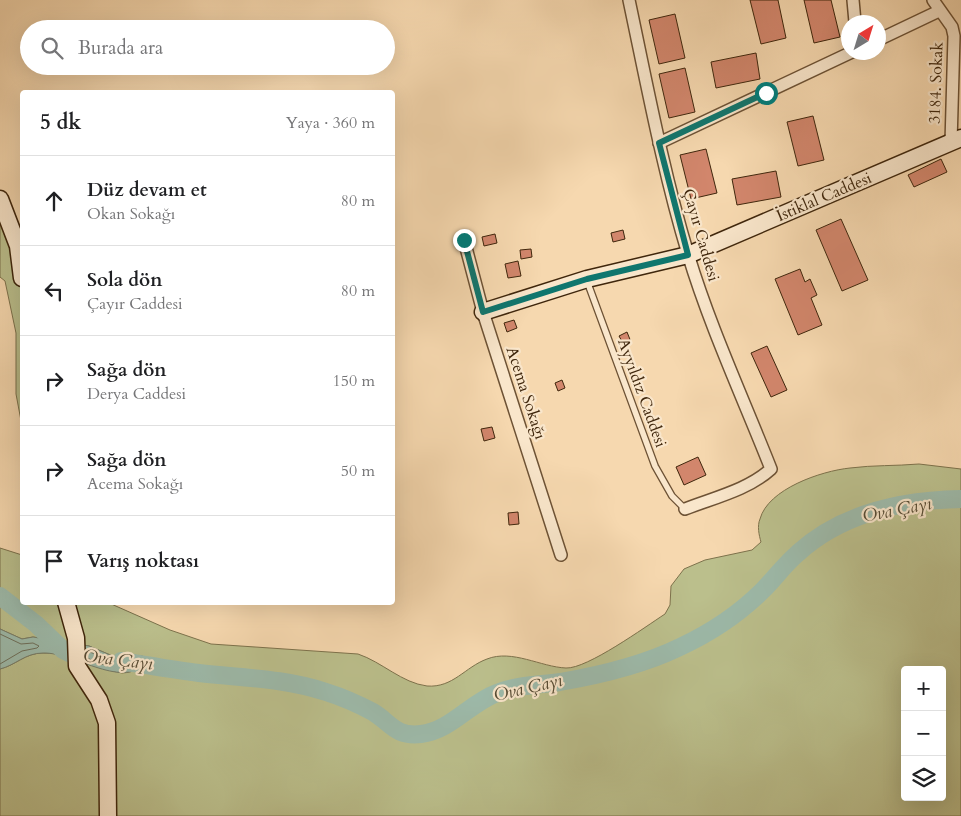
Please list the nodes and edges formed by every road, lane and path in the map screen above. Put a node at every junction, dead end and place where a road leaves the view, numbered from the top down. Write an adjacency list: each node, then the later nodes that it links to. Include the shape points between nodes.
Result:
1 (629, 0): 9 (street, Çayır Caddesi)
2 (853, 0): 5 (street)
3 (933, 0): 4 (street, 3184. Sokak)
4 (939, 11): 6 (street); 8 (street, 3184. Sokak, via 952,27 954,36)
5 (854, 15)
6 (886, 36)
7 (841, 57): 9 (street)
8 (956, 141): 12 (street, İstiklal Caddesi)
9 (659, 143): 12 (street, Çayır Caddesi)
10 (0, 199): 13 (street, via 18,246)
11 (464, 240): 15 (street, Acema Sokağı)
12 (688, 255): 14 (street, İstiklal Caddesi); 16 (street, Çayır Caddesi, via 771,469 748,484)
13 (20, 262)
14 (587, 279): 15 (street, İstiklal Caddesi); 16 (lane, Ayyıldız Caddesi, via 655,466 672,496)
15 (483, 312): 17 (street, Acema Sokağı)
16 (685, 508)
17 (561, 556)
18 (67, 605): 19 (street, via 76,638 77,666 99,700 107,722)
19 (108, 816)

